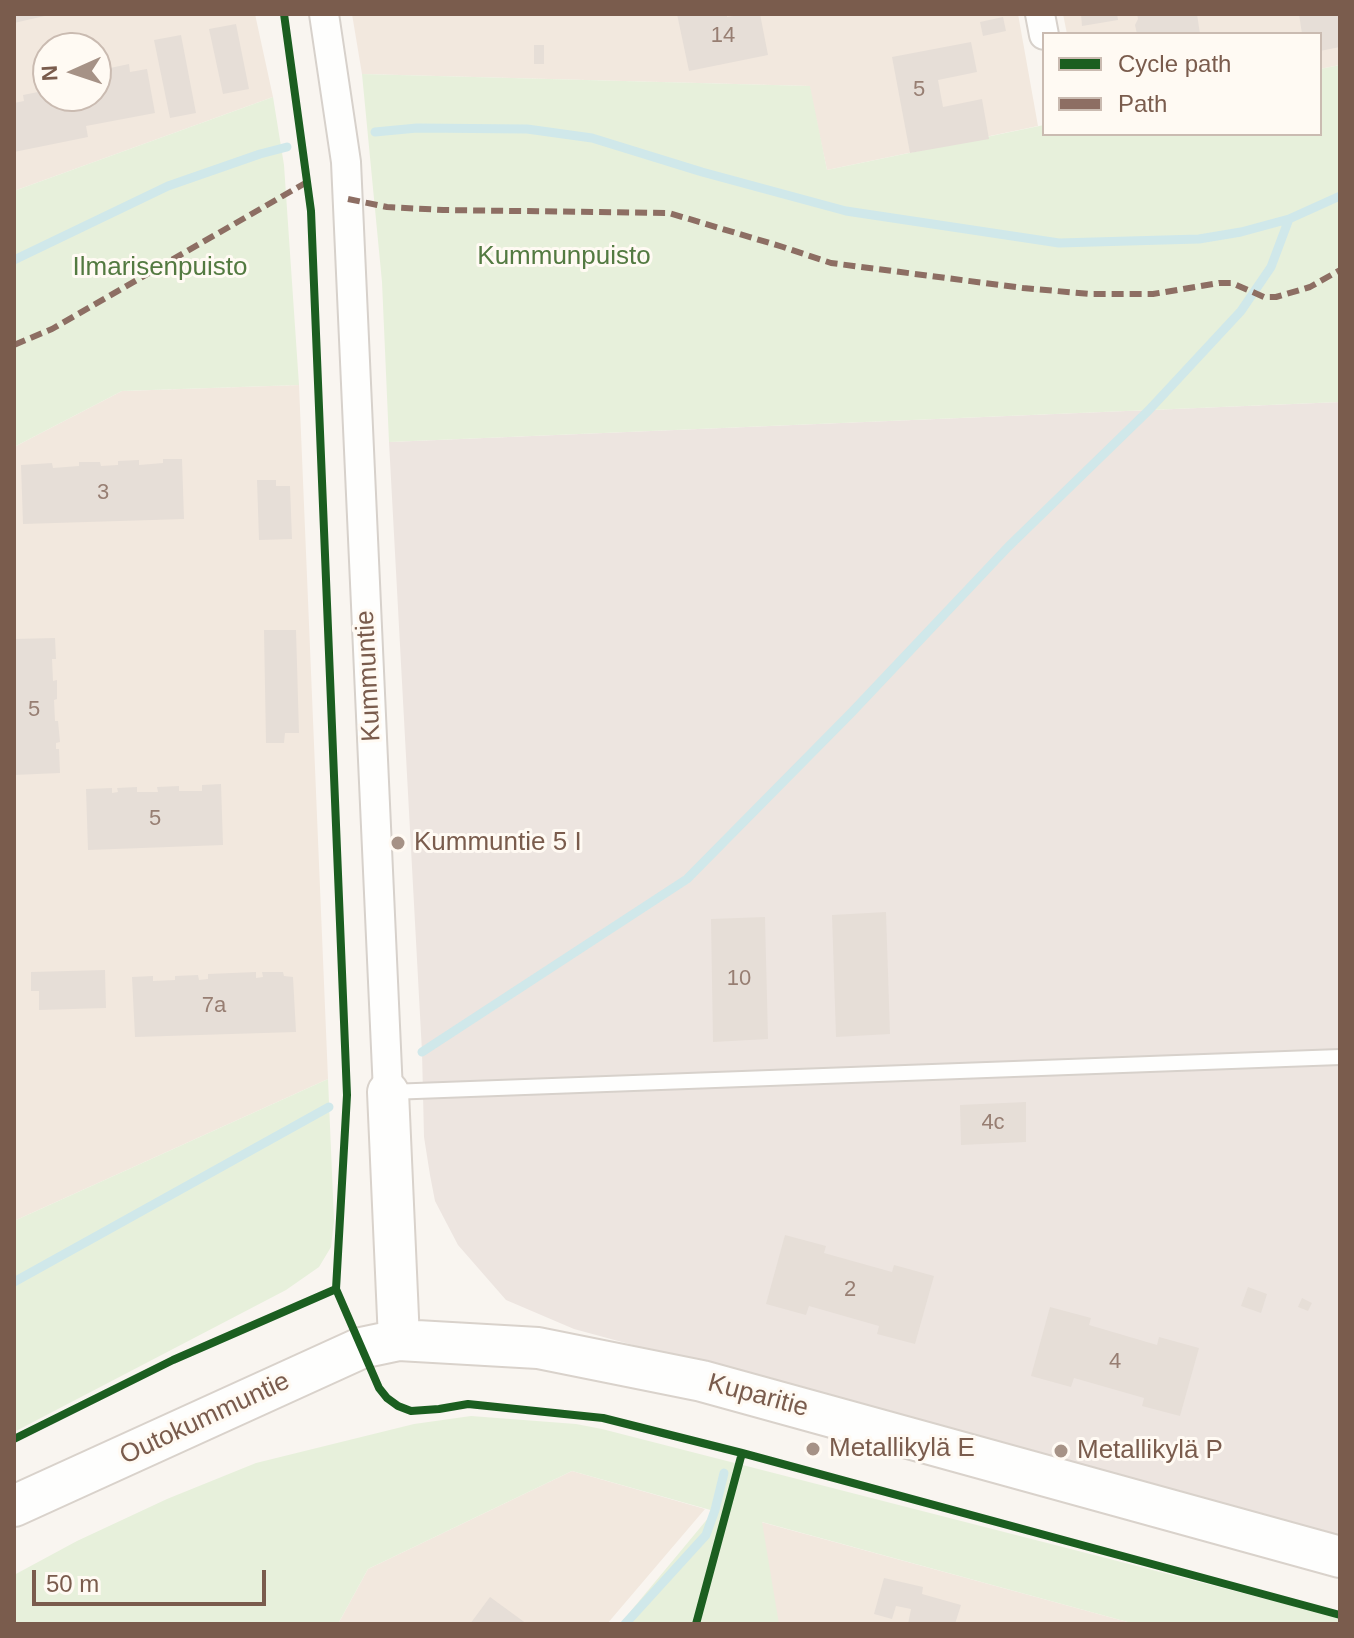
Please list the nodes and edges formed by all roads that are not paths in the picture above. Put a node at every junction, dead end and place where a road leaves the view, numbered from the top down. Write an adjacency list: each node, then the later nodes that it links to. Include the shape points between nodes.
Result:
1 (324, 14): 3 (street, Kummuntie, via 346,162)
2 (1340, 1057): 3 (lane)
3 (388, 1092): 4 (street, Kummuntie)
4 (399, 1340): 5 (street, Outokummuntie, via 361,1348); 6 (street, Kuparitie, via 538,1348 702,1381)
5 (14, 1506)
6 (1340, 1557)

